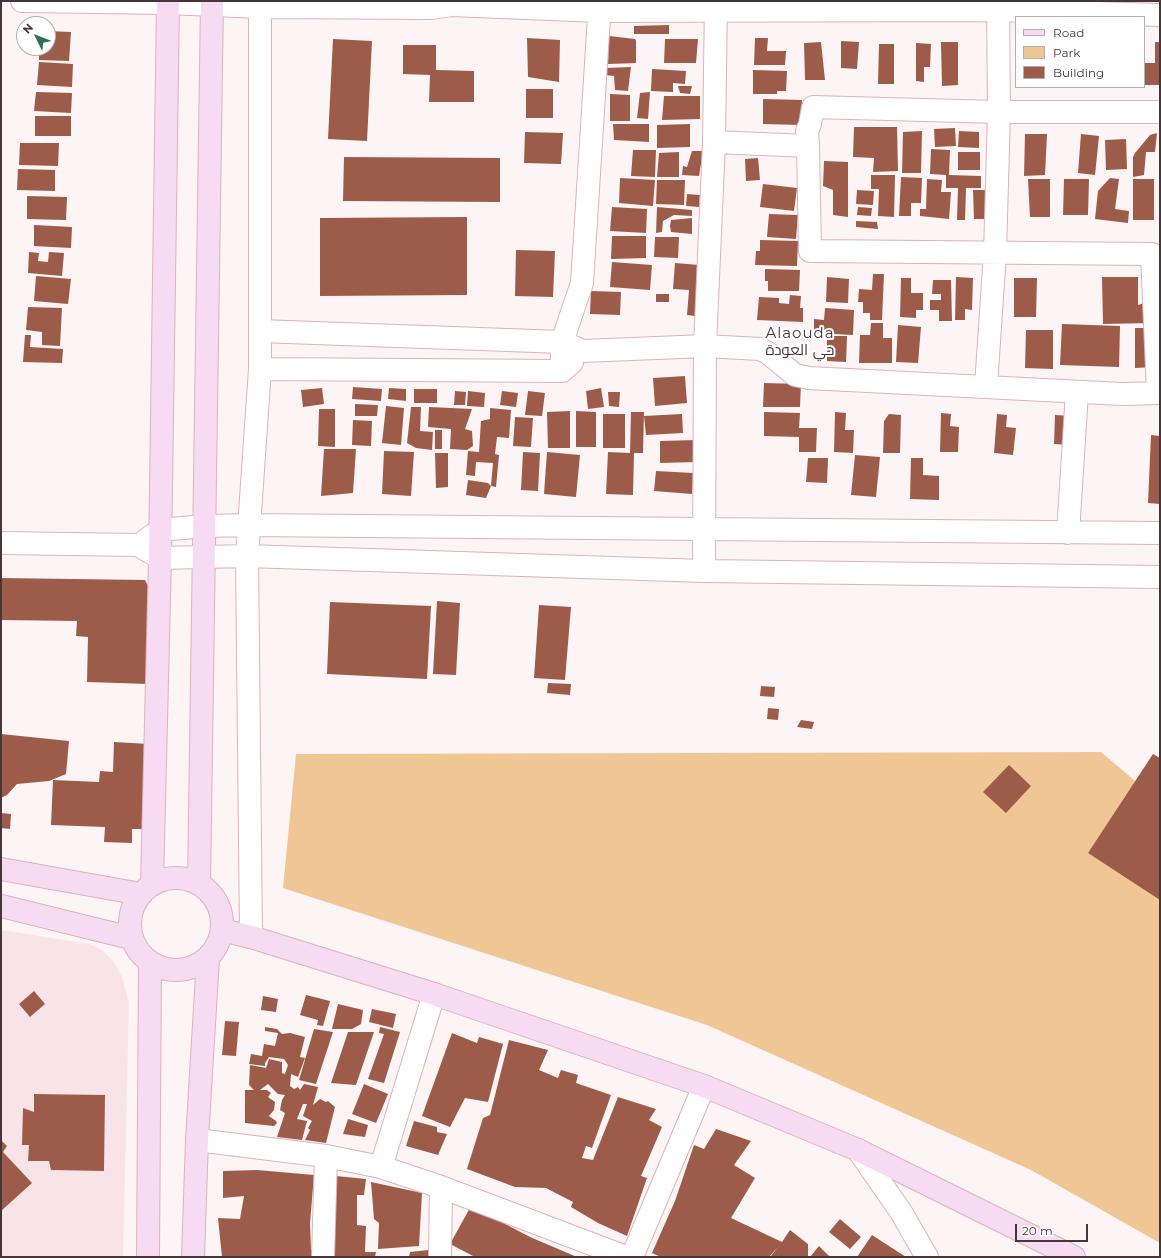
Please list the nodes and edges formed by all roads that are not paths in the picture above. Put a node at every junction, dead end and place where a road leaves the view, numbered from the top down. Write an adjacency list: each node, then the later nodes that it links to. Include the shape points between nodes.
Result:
1 (22, 1): 2 (street)
2 (168, 2): 3 (street); 29 (street)
3 (212, 3): 4 (street); 27 (street)
4 (260, 4): 5 (street); 17 (street)
5 (441, 4): 7 (street)
6 (815, 5): 8 (street); 9 (street)
7 (600, 6): 8 (street); 18 (street, via 582,283)
8 (716, 6): 13 (street)
9 (998, 6): 10 (street); 11 (street)
10 (1160, 15)
11 (999, 112): 12 (street); 14 (street, via 813,107 807,131); 15 (street)
12 (1160, 112)
13 (714, 142): 14 (street); 19 (street)
14 (808, 146): 15 (street, via 810,251)
15 (995, 253): 16 (street); 23 (street)
16 (1156, 257): 25 (street)
17 (260, 331): 18 (street); 21 (street)
18 (562, 342): 20 (street); 22 (street)
19 (705, 346): 20 (street); 23 (street, via 760,349 795,375 809,378); 28 (street)
20 (583, 351): 22 (street)
21 (260, 369): 22 (street); 26 (street)
22 (562, 371)
23 (986, 386): 24 (street)
24 (1077, 392): 25 (street); 30 (street)
25 (1159, 393)
26 (249, 525): 27 (street); 28 (street); 35 (street)
27 (205, 526): 29 (street); 34 (street)
28 (704, 529): 30 (street); 37 (street)
29 (160, 530): 33 (street); 36 (street)
30 (1068, 533): 31 (street)
31 (1160, 533)
32 (1, 543): 33 (street)
33 (138, 545): 36 (street)
34 (204, 556): 35 (street); 36 (street); 40 (street)
35 (247, 556): 37 (street); 44 (street)
36 (160, 558): 41 (street)
37 (704, 571): 38 (street)
38 (1160, 577)
39 (1, 868): 41 (street)
40 (199, 884): 41 (street, via 175,878 163,880); 43 (street, via 210,893 217,904 222,917)
41 (146, 889): 45 (street, via 133,907 129,922)
42 (1, 906): 45 (street)
43 (222, 930): 44 (street); 46 (street, via 217,946)
44 (251, 937): 48 (street)
45 (131, 938): 47 (street, via 135,948)
46 (208, 958): 47 (street, via 180,971 164,970); 50 (street)
47 (150, 963): 55 (street)
48 (434, 994): 49 (street); 53 (street)
49 (704, 1086): 51 (street); 60 (street)
50 (197, 1140): 52 (street); 56 (street)
51 (858, 1150): 61 (street, via 901,1212); 62 (street)
52 (326, 1156): 53 (street); 57 (street)
53 (381, 1167): 54 (street)
54 (441, 1187): 58 (street); 59 (street)
55 (148, 1257)
56 (193, 1257)
57 (323, 1257)
58 (440, 1257)
59 (626, 1257)
60 (632, 1257)
61 (927, 1257)
62 (1074, 1257)

